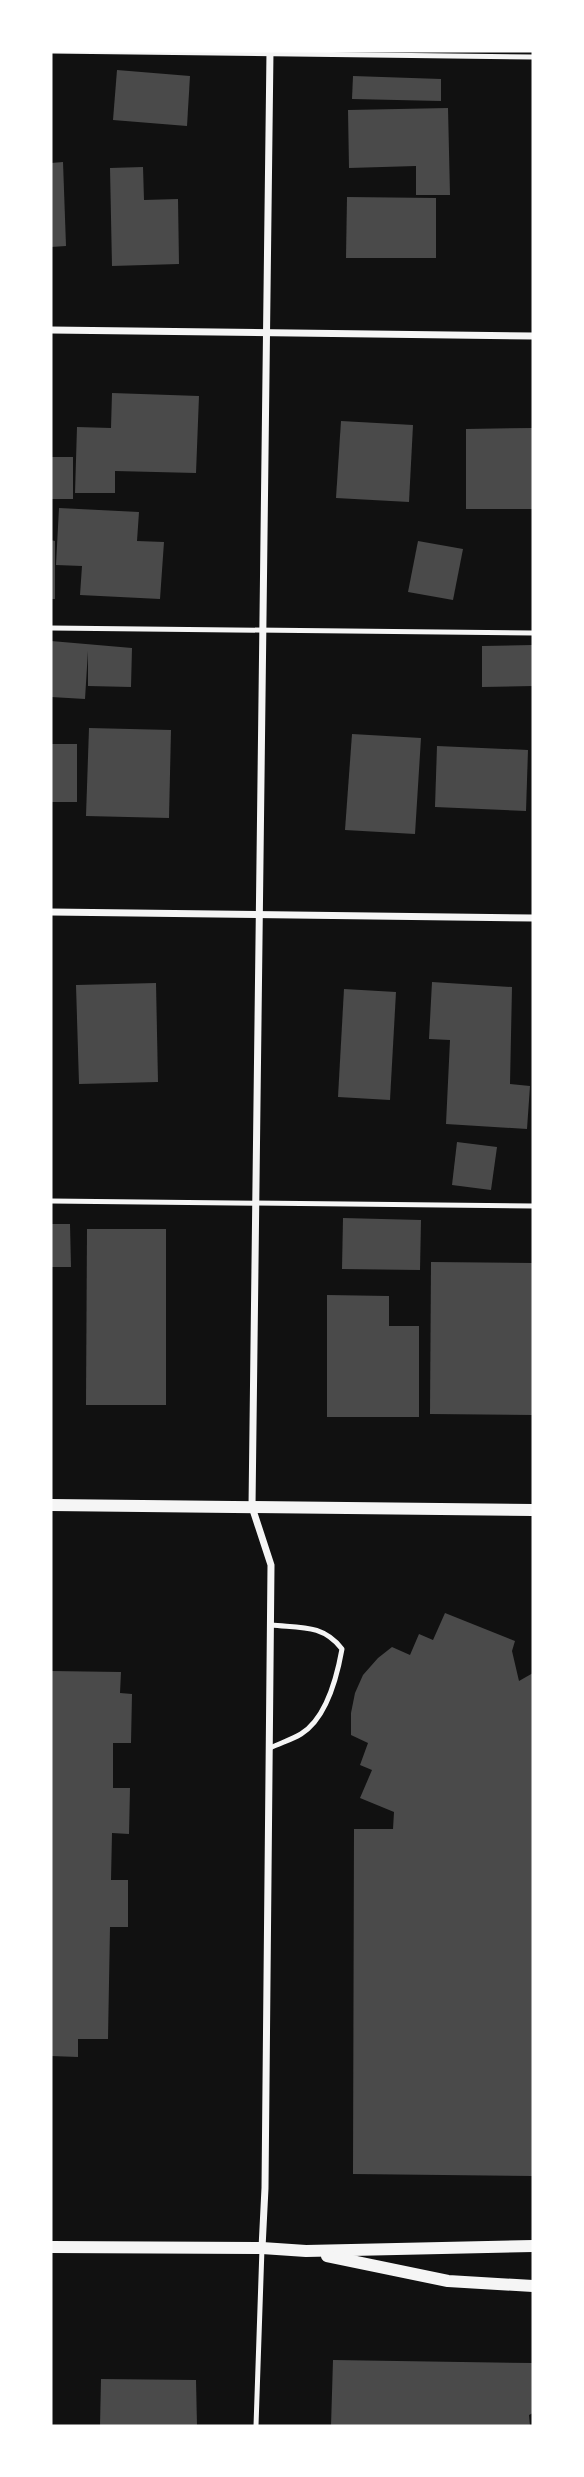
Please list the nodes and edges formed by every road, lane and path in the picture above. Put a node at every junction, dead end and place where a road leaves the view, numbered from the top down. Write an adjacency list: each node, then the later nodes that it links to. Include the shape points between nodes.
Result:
1 (51, 51): 2 (lane)
2 (270, 52): 3 (lane); 5 (street)
3 (533, 57)
4 (51, 330): 5 (street)
5 (267, 333): 6 (street); 8 (street)
6 (533, 336)
7 (51, 628): 8 (lane)
8 (263, 630): 9 (lane); 11 (street)
9 (533, 633)
10 (51, 912): 11 (street)
11 (259, 914): 12 (street); 14 (street)
12 (533, 918)
13 (51, 1201): 14 (lane)
14 (256, 1204): 15 (lane); 17 (street)
15 (533, 1206)
16 (51, 1505): 17 (street)
17 (252, 1507): 18 (street); 19 (street, via 271,1565)
18 (533, 1510)
19 (271, 1625): 20 (street); 20 (lane, via 323,1632 342,1649 326,1704 303,1733)
20 (270, 1748): 23 (street)
21 (533, 2246): 24 (street)
22 (51, 2247): 23 (street)
23 (262, 2248): 24 (street); 26 (lane)
24 (306, 2252): 25 (street, via 448,2281)
25 (533, 2286)
26 (256, 2426)

